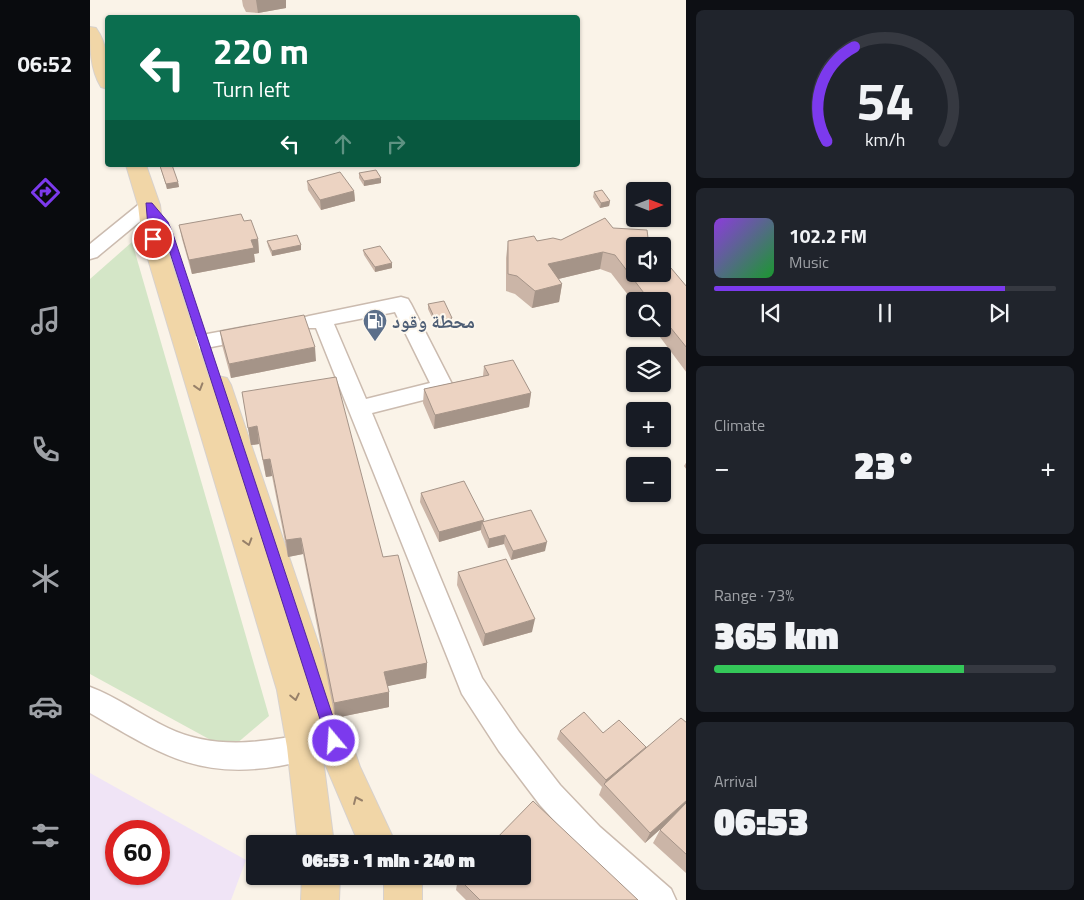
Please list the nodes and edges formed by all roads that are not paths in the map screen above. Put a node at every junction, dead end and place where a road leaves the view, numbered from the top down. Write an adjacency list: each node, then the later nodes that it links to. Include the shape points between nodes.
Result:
1 (90, 32): 2 (main road)
2 (105, 74)
3 (137, 167): 4 (main road)
4 (149, 205): 5 (street); 7 (main road, via 166,229)
5 (90, 253)
6 (323, 321): 7 (street); 8 (street); 8 (street, via 400,304 443,388)
7 (195, 343): 10 (main road); 11 (main road, one-way to 11, via 289,672)
8 (359, 408): 14 (street, via 472,685 532,772 580,828)
9 (90, 699): 11 (street, via 182,748 204,754 253,756)
10 (334, 741): 11 (street); 13 (main road, one-way to 10)
11 (304, 748): 12 (main road)
12 (315, 835)
13 (374, 835)
14 (660, 900)

